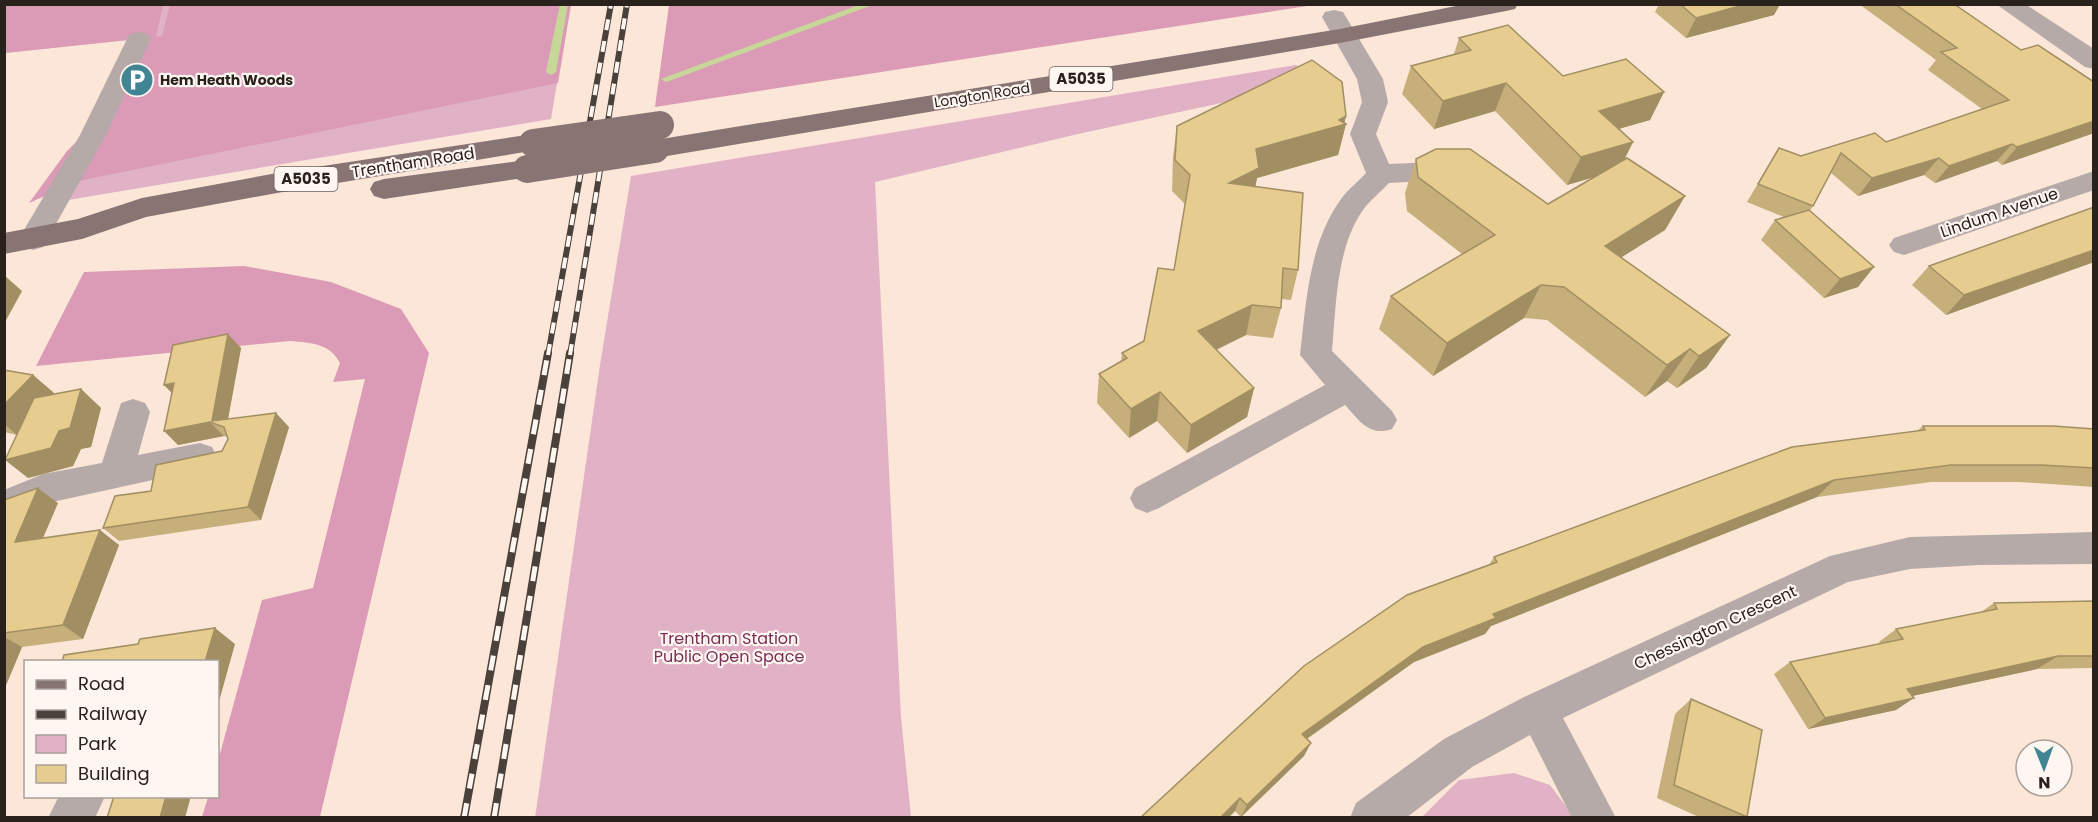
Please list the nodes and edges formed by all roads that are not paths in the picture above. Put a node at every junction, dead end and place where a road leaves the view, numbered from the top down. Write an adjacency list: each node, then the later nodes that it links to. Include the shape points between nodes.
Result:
1 (1400, 4): 4 (main road, Longton Road / A5035)
2 (1506, 4): 4 (main road, Longton Road / A5035)
3 (2008, 4): 6 (street)
4 (1340, 26): 7 (main road, Longton Road / A5035, bridge); 9 (street, via 1370,79 1375,102 1363,134)
5 (139, 39): 11 (street, via 93,135)
6 (2094, 60)
7 (530, 156): 11 (main road, Trentham Road / A5035)
8 (1485, 168): 9 (street)
9 (1380, 174): 14 (street, via 1349,209 1324,280 1316,355)
10 (2094, 180): 13 (street, Lindum Avenue)
11 (33, 240): 12 (main road, Trentham Road / A5035)
12 (4, 244)
13 (1904, 245)
14 (1347, 388): 16 (street); 19 (street)
15 (133, 412): 18 (street)
16 (1380, 420)
17 (223, 452): 18 (street)
18 (116, 474): 20 (street, via 43,489)
19 (1147, 498)
20 (4, 506)
21 (2094, 548): 22 (street, Chessington Crescent, via 1910,553 1843,567)
22 (1538, 710): 25 (street, Chessington Crescent, via 1458,753); 26 (street)
23 (84, 798): 24 (street)
24 (69, 818)
25 (1371, 818)
26 (1595, 818)

